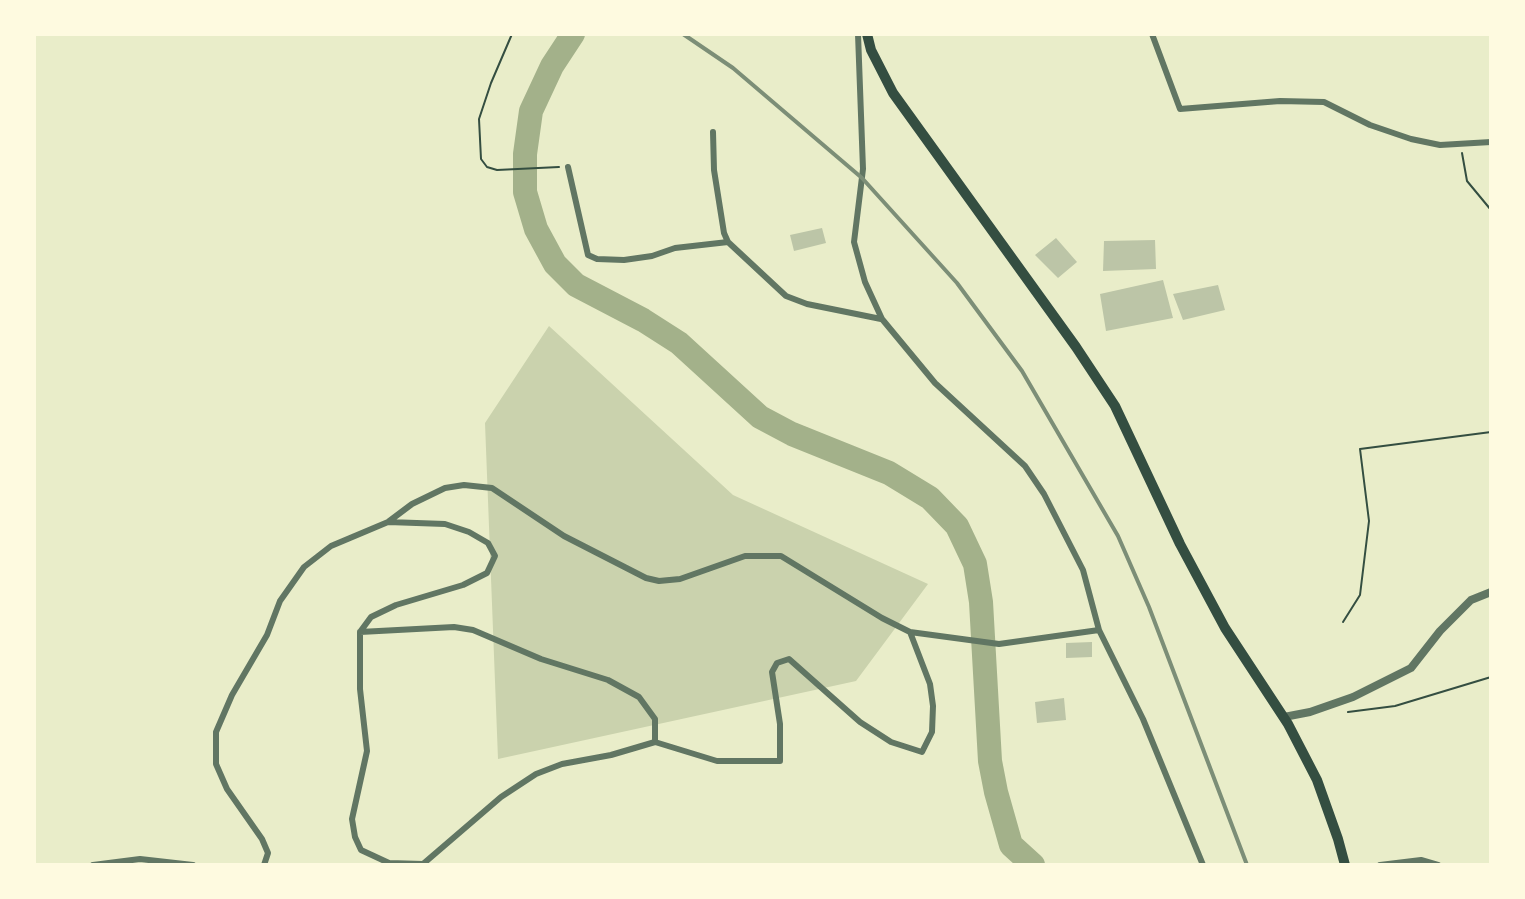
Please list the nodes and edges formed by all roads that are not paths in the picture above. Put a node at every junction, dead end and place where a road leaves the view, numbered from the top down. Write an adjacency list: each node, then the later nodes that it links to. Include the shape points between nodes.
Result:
1 (858, 34): 8 (street, via 863,169 854,242)
2 (867, 34): 14 (main road, via 893,93 1115,406 1225,628)
3 (1152, 34): 5 (street, via 1180,109 1324,102 1411,139 1440,145)
4 (713, 132): 7 (street, via 714,170)
5 (1491, 142)
6 (568, 167): 7 (street, via 588,255 624,260)
7 (728, 242): 8 (street, via 786,296)
8 (882, 319): 11 (street, via 935,383 1025,466 1083,570)
9 (388, 522): 12 (street, via 445,524 488,543 495,556 487,573 396,605 371,617); 13 (street, via 445,488 492,488 564,536 646,578 680,579 745,556 781,556); 18 (street, via 331,546 304,567 280,601 216,732 216,764 262,839 268,853)
10 (1491, 592): 14 (street, via 1471,600 1411,668 1353,697)
11 (1099, 630): 13 (street, via 999,644); 19 (street, via 1143,719)
12 (360, 632): 15 (street, via 473,630 608,680 639,697 655,719); 15 (street, via 367,751 352,819 361,850 389,863 423,864 536,774)
13 (910, 632): 15 (street, via 933,706 932,732 922,752 891,742 860,722 789,659 777,663 772,672 780,761 717,761)
14 (1284, 717): 20 (main road, via 1317,780)
15 (655, 742)
16 (93, 865): 17 (street, via 140,859)
17 (193, 865)
18 (264, 865)
19 (1203, 865)
20 (1345, 865)
21 (1380, 865): 22 (street, via 1421,860)
22 (1438, 865)

